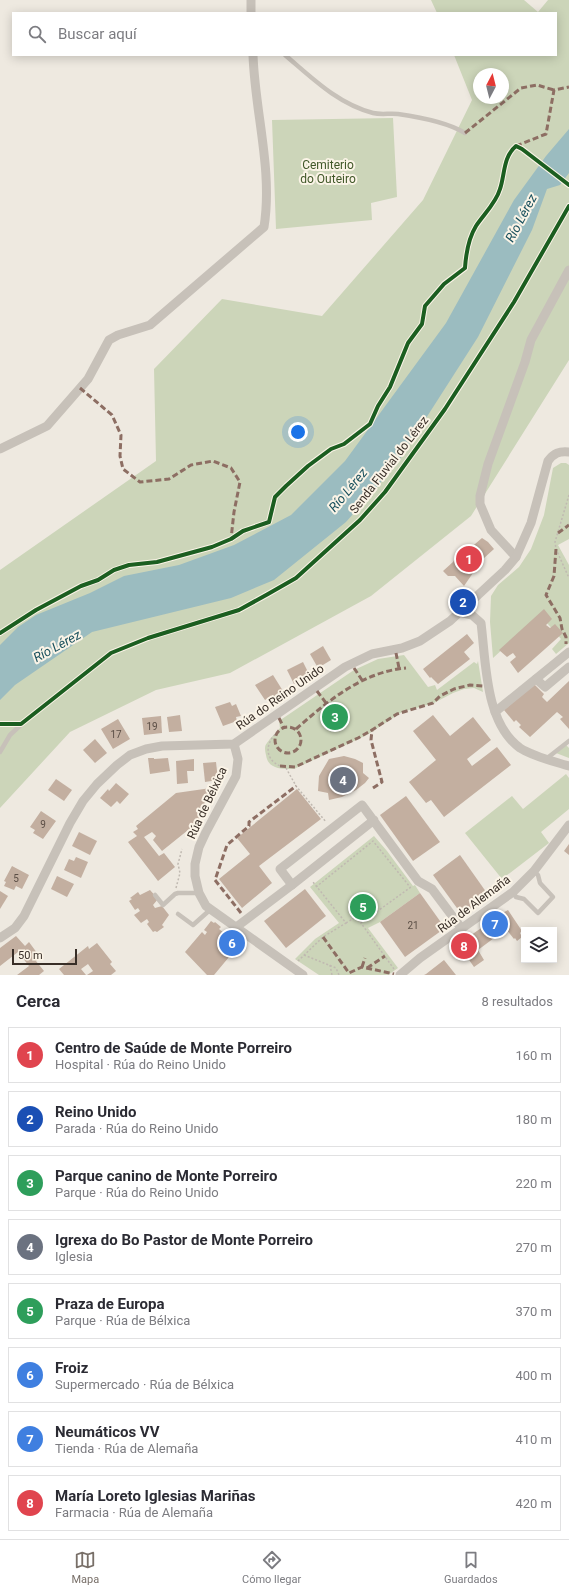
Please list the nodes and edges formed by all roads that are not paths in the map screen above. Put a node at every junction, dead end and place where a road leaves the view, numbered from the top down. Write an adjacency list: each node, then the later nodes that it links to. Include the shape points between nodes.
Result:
1 (251, 0): 2 (street)
2 (251, 12)
3 (253, 56): 8 (street, via 268,179 268,207 264,227 150,326 108,340 88,379 47,426)
4 (286, 56): 5 (lane, via 323,88 355,108 454,126)
5 (465, 133)
6 (569, 206): 18 (lane, Senda Fluvial do Lérez, via 514,302 445,408 385,492 360,520 296,578 239,610 148,638 111,653 21,724 10,735)
7 (569, 270): 10 (street, via 531,340 488,464 480,496 480,504 491,530)
8 (0, 449)
9 (566, 452): 10 (street, Rúa do Reino Unido, via 552,455 548,461 531,523)
10 (516, 557): 11 (street, Rúa do Reino Unido)
11 (460, 612): 15 (street, via 472,615 481,623 490,699); 17 (street, Rúa do Reino Unido, via 420,641 402,648 372,654 345,667)
12 (569, 652): 14 (street)
13 (569, 667): 14 (street, via 545,687)
14 (536, 679): 15 (street)
15 (496, 712): 19 (street, via 505,734 521,748)
16 (569, 741): 19 (lane)
17 (234, 744): 26 (street, Rúa de Bélxica, via 238,759 236,776 206,832 198,853 195,876); 32 (street, Rúa do Reino Unido, via 162,746 130,755 117,765 83,801 24,916 15,928)
18 (0, 752)
19 (546, 759): 20 (street)
20 (569, 766)
21 (374, 820): 24 (street); 24 (street, via 362,805 280,869); 31 (street, via 418,881 432,889)
22 (569, 826): 23 (street, Rúa de Alemaña)
23 (534, 870): 25 (street, Rúa de Alemaña); 25 (lane, via 540,883 553,897 538,913)
24 (292, 885): 30 (street)
25 (513, 892): 31 (street, Rúa de Alemaña)
26 (199, 893): 27 (lane, via 175,894 163,905); 28 (street, Rúa de Bélxica, via 206,906)
27 (155, 895)
28 (211, 909): 29 (lane, via 193,925); 30 (street, Rúa de Bélxica)
29 (178, 914)
30 (235, 928): 34 (street, Rúa de Bélxica)
31 (462, 929): 33 (street, Rúa de Alemaña)
32 (0, 938)
33 (398, 973)
34 (303, 975)

